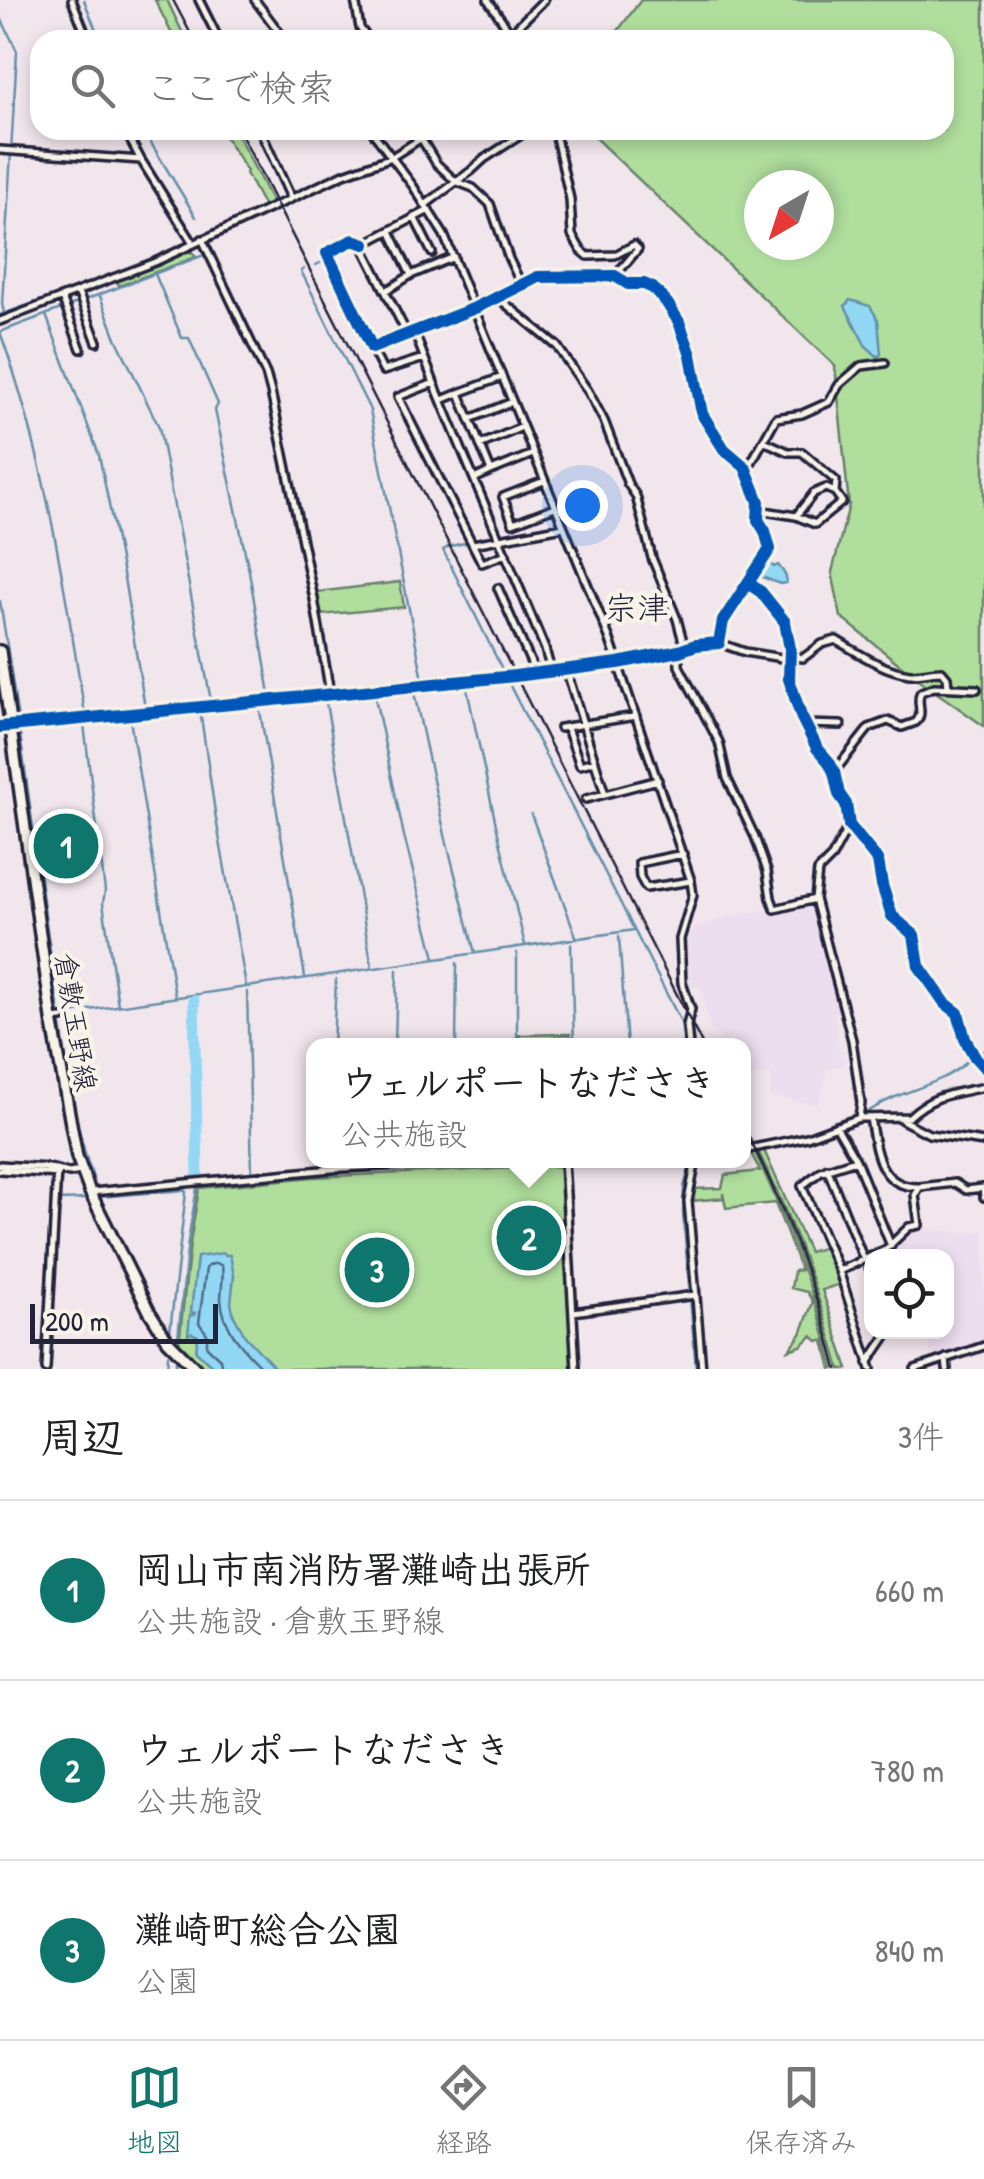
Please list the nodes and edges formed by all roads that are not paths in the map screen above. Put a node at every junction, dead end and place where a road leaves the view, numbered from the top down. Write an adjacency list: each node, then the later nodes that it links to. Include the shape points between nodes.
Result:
1 (72, 0): 7 (street)
2 (199, 0): 8 (street)
3 (255, 0): 9 (street)
4 (355, 0): 10 (street)
5 (488, 0): 11 (street)
6 (544, 0): 12 (street)
7 (84, 30)
8 (214, 30)
9 (276, 30)
10 (362, 30)
11 (507, 30)
12 (518, 30)
13 (130, 140): 22 (street)
14 (265, 140): 24 (street)
15 (379, 140): 21 (street)
16 (412, 140): 21 (street)
17 (422, 140): 23 (street)
18 (511, 140): 23 (street)
19 (562, 140): 34 (street, via 575,242 588,256 615,255 634,245 638,250)
20 (0, 150): 22 (street)
21 (392, 157): 24 (street); 25 (street)
22 (141, 160): 29 (street)
23 (455, 182): 25 (street); 35 (street, via 474,188 490,204)
24 (291, 198): 28 (street)
25 (427, 207): 26 (street); 32 (street)
26 (414, 218): 27 (street); 31 (street)
27 (390, 231): 30 (street); 33 (street)
28 (202, 239): 29 (street); 82 (street, via 266,374)
29 (193, 243): 37 (street)
30 (362, 243): 36 (street); 44 (street, via 352,240 327,253)
31 (432, 253)
32 (454, 257): 33 (street); 40 (street)
33 (411, 275): 36 (street)
34 (615, 276): 35 (street, via 538,277); 58 (street, via 653,288 668,303 686,338 702,414)
35 (521, 284): 39 (street)
36 (386, 291): 42 (street)
37 (78, 292): 38 (street); 43 (street)
38 (62, 298): 41 (street); 45 (street)
39 (497, 298): 40 (street); 73 (street, via 557,346 604,421 636,496)
40 (475, 308): 42 (street); 48 (street)
41 (0, 321)
42 (410, 332): 44 (street); 46 (street)
43 (97, 342)
44 (372, 348): 46 (street, via 383,370)
45 (81, 350)
46 (424, 358): 49 (street)
47 (884, 363): 55 (street, via 861,366 829,402 776,418)
48 (499, 378): 50 (street); 52 (street)
49 (434, 383): 51 (street); 68 (street, via 398,398)
50 (460, 393): 51 (street); 53 (street)
51 (444, 399): 60 (street)
52 (509, 403): 53 (street); 54 (street)
53 (470, 418): 56 (street)
54 (519, 429): 56 (street); 57 (street)
55 (764, 441): 58 (street); 62 (street, via 802,452 836,481)
56 (480, 444): 59 (street)
57 (530, 455): 59 (street); 61 (street)
58 (744, 466): 64 (street)
59 (491, 471): 60 (street)
60 (477, 478): 67 (street)
61 (541, 482): 63 (street); 63 (street, via 503,497 513,523)
62 (835, 492): 65 (street, via 814,493); 65 (street, via 842,502 816,524)
63 (551, 508): 66 (street)
64 (758, 510): 65 (street); 70 (street, via 770,550)
65 (796, 516)
66 (560, 527): 67 (street); 76 (street)
67 (498, 537): 68 (street); 69 (street)
68 (470, 544): 69 (street, via 482,562)
69 (506, 554): 77 (street)
70 (748, 583): 72 (street, via 723,621); 75 (street, via 785,622)
71 (498, 588): 79 (street)
72 (718, 643): 73 (street); 75 (street)
73 (682, 650): 76 (street); 96 (street, via 679,666 718,742 775,909)
74 (0, 651): 87 (main road, 倉敷玉野線)
75 (788, 658): 80 (street, via 836,640 894,670 942,671); 84 (street)
76 (618, 663): 78 (street); 83 (street)
77 (551, 668): 78 (street); 79 (street)
78 (566, 669): 85 (street)
79 (535, 670): 82 (street)
80 (948, 687): 81 (street); 89 (street, via 921,692 916,722 869,728)
81 (978, 689)
82 (330, 690): 87 (street)
83 (637, 716): 85 (street); 90 (street)
84 (804, 724): 86 (street); 89 (street)
85 (584, 725): 88 (street); 88 (street, via 564,728 580,765)
86 (841, 725)
87 (13, 727): 112 (main road, 倉敷玉野線)
88 (595, 761): 91 (street)
89 (834, 772): 93 (street)
90 (658, 780): 91 (street); 94 (street)
91 (605, 794): 92 (street)
92 (586, 798)
93 (849, 824): 96 (street, via 818,871); 98 (street, via 878,860 892,916 915,938 924,976 958,1014)
94 (682, 854): 95 (street); 95 (street, via 640,863 640,876 646,888)
95 (691, 881): 97 (street, via 680,939 691,1009)
96 (815, 900): 100 (street, via 852,1040 862,1103)
97 (688, 1038)
98 (984, 1067)
99 (984, 1087): 102 (street, via 946,1094)
100 (858, 1118): 101 (street); 103 (street)
101 (870, 1118): 102 (street); 114 (street, via 886,1174)
102 (900, 1119): 104 (street, via 929,1134)
103 (835, 1126): 105 (street); 106 (street)
104 (984, 1142)
105 (751, 1149)
106 (856, 1160): 111 (street); 117 (street)
107 (0, 1168): 113 (street)
108 (342, 1168): 115 (street)
109 (564, 1168): 123 (street)
110 (694, 1168): 122 (street, via 688,1201)
111 (827, 1168): 119 (street); 121 (street, via 802,1186)
112 (82, 1171): 113 (street); 115 (main road, 倉敷玉野線)
113 (58, 1172): 128 (street)
114 (920, 1187): 116 (street, via 983,1188); 117 (street, via 919,1224)
115 (90, 1192): 129 (main road, 倉敷玉野線, via 155,1322)
116 (984, 1197)
117 (891, 1246): 118 (street)
118 (885, 1249)
119 (864, 1257)
120 (864, 1259): 121 (street)
121 (838, 1271): 127 (street)
122 (692, 1296): 123 (street); 131 (street)
123 (573, 1312): 130 (street)
124 (885, 1339): 127 (street)
125 (984, 1346): 126 (street)
126 (946, 1358): 132 (street); 133 (street)
127 (870, 1366)
128 (46, 1369)
129 (196, 1369)
130 (576, 1369)
131 (702, 1369)
132 (915, 1369)
133 (947, 1369)

